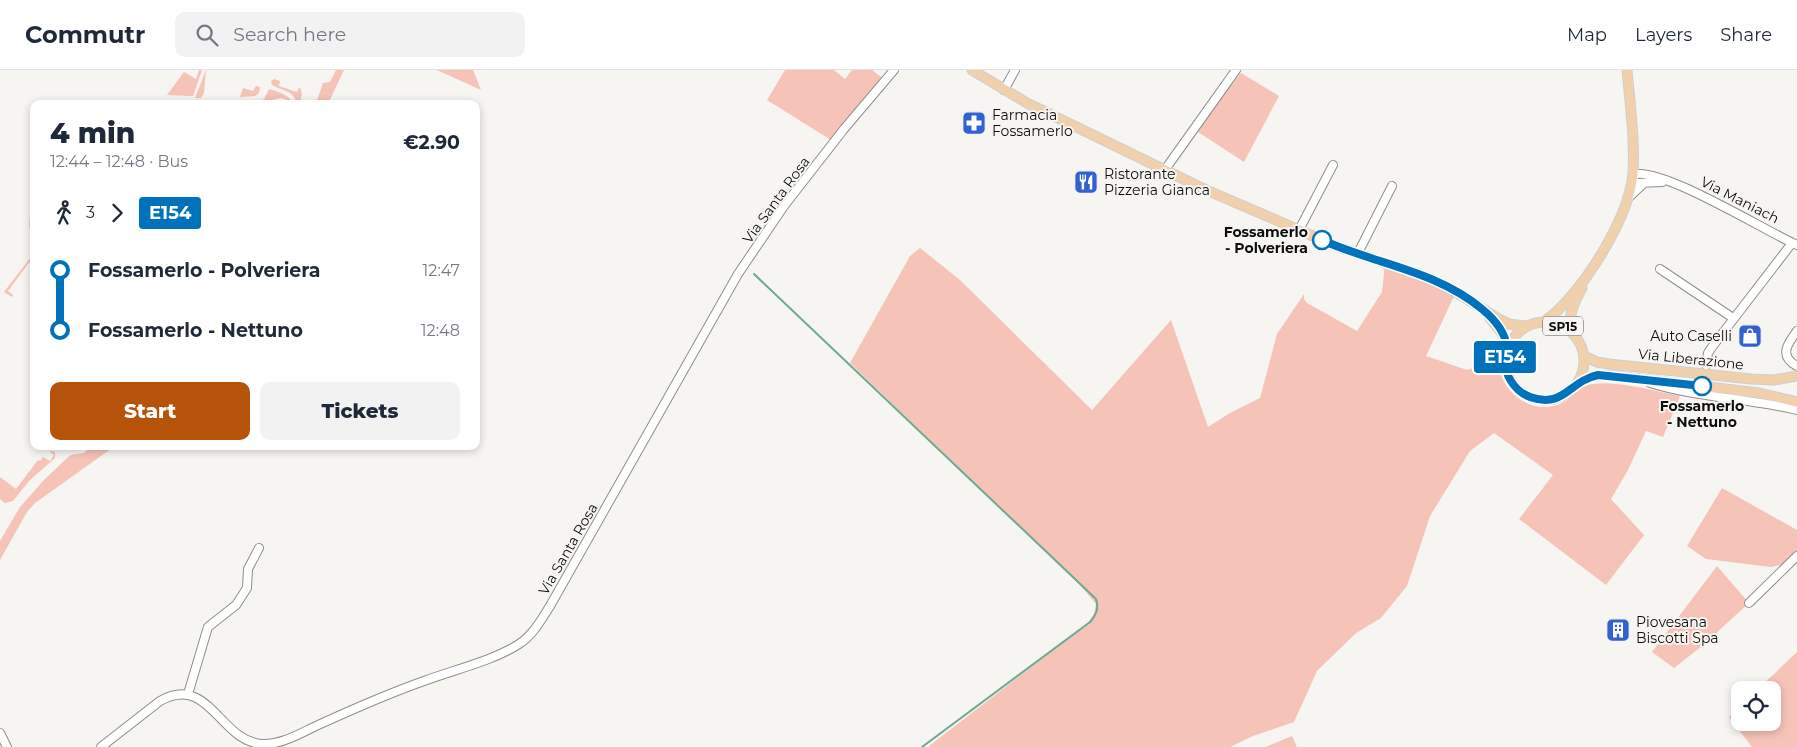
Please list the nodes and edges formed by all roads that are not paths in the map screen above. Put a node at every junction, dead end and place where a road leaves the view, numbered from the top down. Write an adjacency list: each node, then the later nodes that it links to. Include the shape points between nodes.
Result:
1 (894, 70): 39 (street, Via Santa Rosa, via 784,206 738,274 550,606 535,629 520,643 503,653 395,691 271,744 256,743 240,736 198,698)
2 (972, 70): 6 (main road, SP15)
3 (1015, 70): 6 (street)
4 (1236, 70): 9 (street)
5 (1627, 70): 7 (main road)
6 (1004, 90): 9 (main road, SP15)
7 (1634, 155): 10 (street); 11 (main road)
8 (1333, 165): 16 (street)
9 (1164, 171): 16 (main road, SP15)
10 (1645, 173): 11 (street, Via Maniach); 12 (street, Via Maniach)
11 (1632, 176): 13 (street, Via Maniach, via 1637,183); 15 (main road)
12 (1669, 181): 13 (street, Via Maniach); 17 (street, Via Maniach)
13 (1644, 183): 15 (street)
14 (1392, 186): 18 (street)
15 (1627, 199): 20 (main road, via 1609,241)
16 (1299, 230): 18 (main road, SP15)
17 (1794, 244): 22 (street)
18 (1358, 253): 21 (main road, SP15, via 1430,279)
19 (1660, 269): 22 (street)
20 (1590, 272): 23 (main road); 26 (main road, via 1572,310 1570,323)
21 (1482, 309): 24 (main road, SP15, via 1509,324); 27 (main road, SP15, via 1502,333)
22 (1733, 318): 29 (street, via 1712,346)
23 (1545, 321): 24 (main road, SP15); 26 (main road, SP15, via 1568,328)
24 (1526, 326): 27 (main road, SP15)
25 (1797, 331): 30 (street, via 1786,350 1790,361)
26 (1576, 337): 28 (main road, SP15)
27 (1507, 348): 33 (main road, SP15, via 1508,376 1527,396 1549,400 1569,392)
28 (1584, 356): 31 (main road, Via Liberazione, via 1608,364 1710,376 1774,380); 33 (main road)
29 (1706, 365)
30 (1797, 366)
31 (1797, 376)
32 (1639, 379): 33 (main road, Via Liberazione / SP15, via 1598,375); 34 (main road, Via Liberazione / SP15, via 1750,392); 35 (street, Via Liberazione, via 1683,391)
33 (1577, 384)
34 (1797, 402)
35 (1797, 410)
36 (260, 548): 39 (street, via 248,569 247,588 236,605 208,627)
37 (1797, 556): 38 (street)
38 (1749, 603)
39 (188, 694): 42 (street, via 169,696 160,701)
40 (0, 732): 41 (street)
41 (7, 747)
42 (101, 747)

